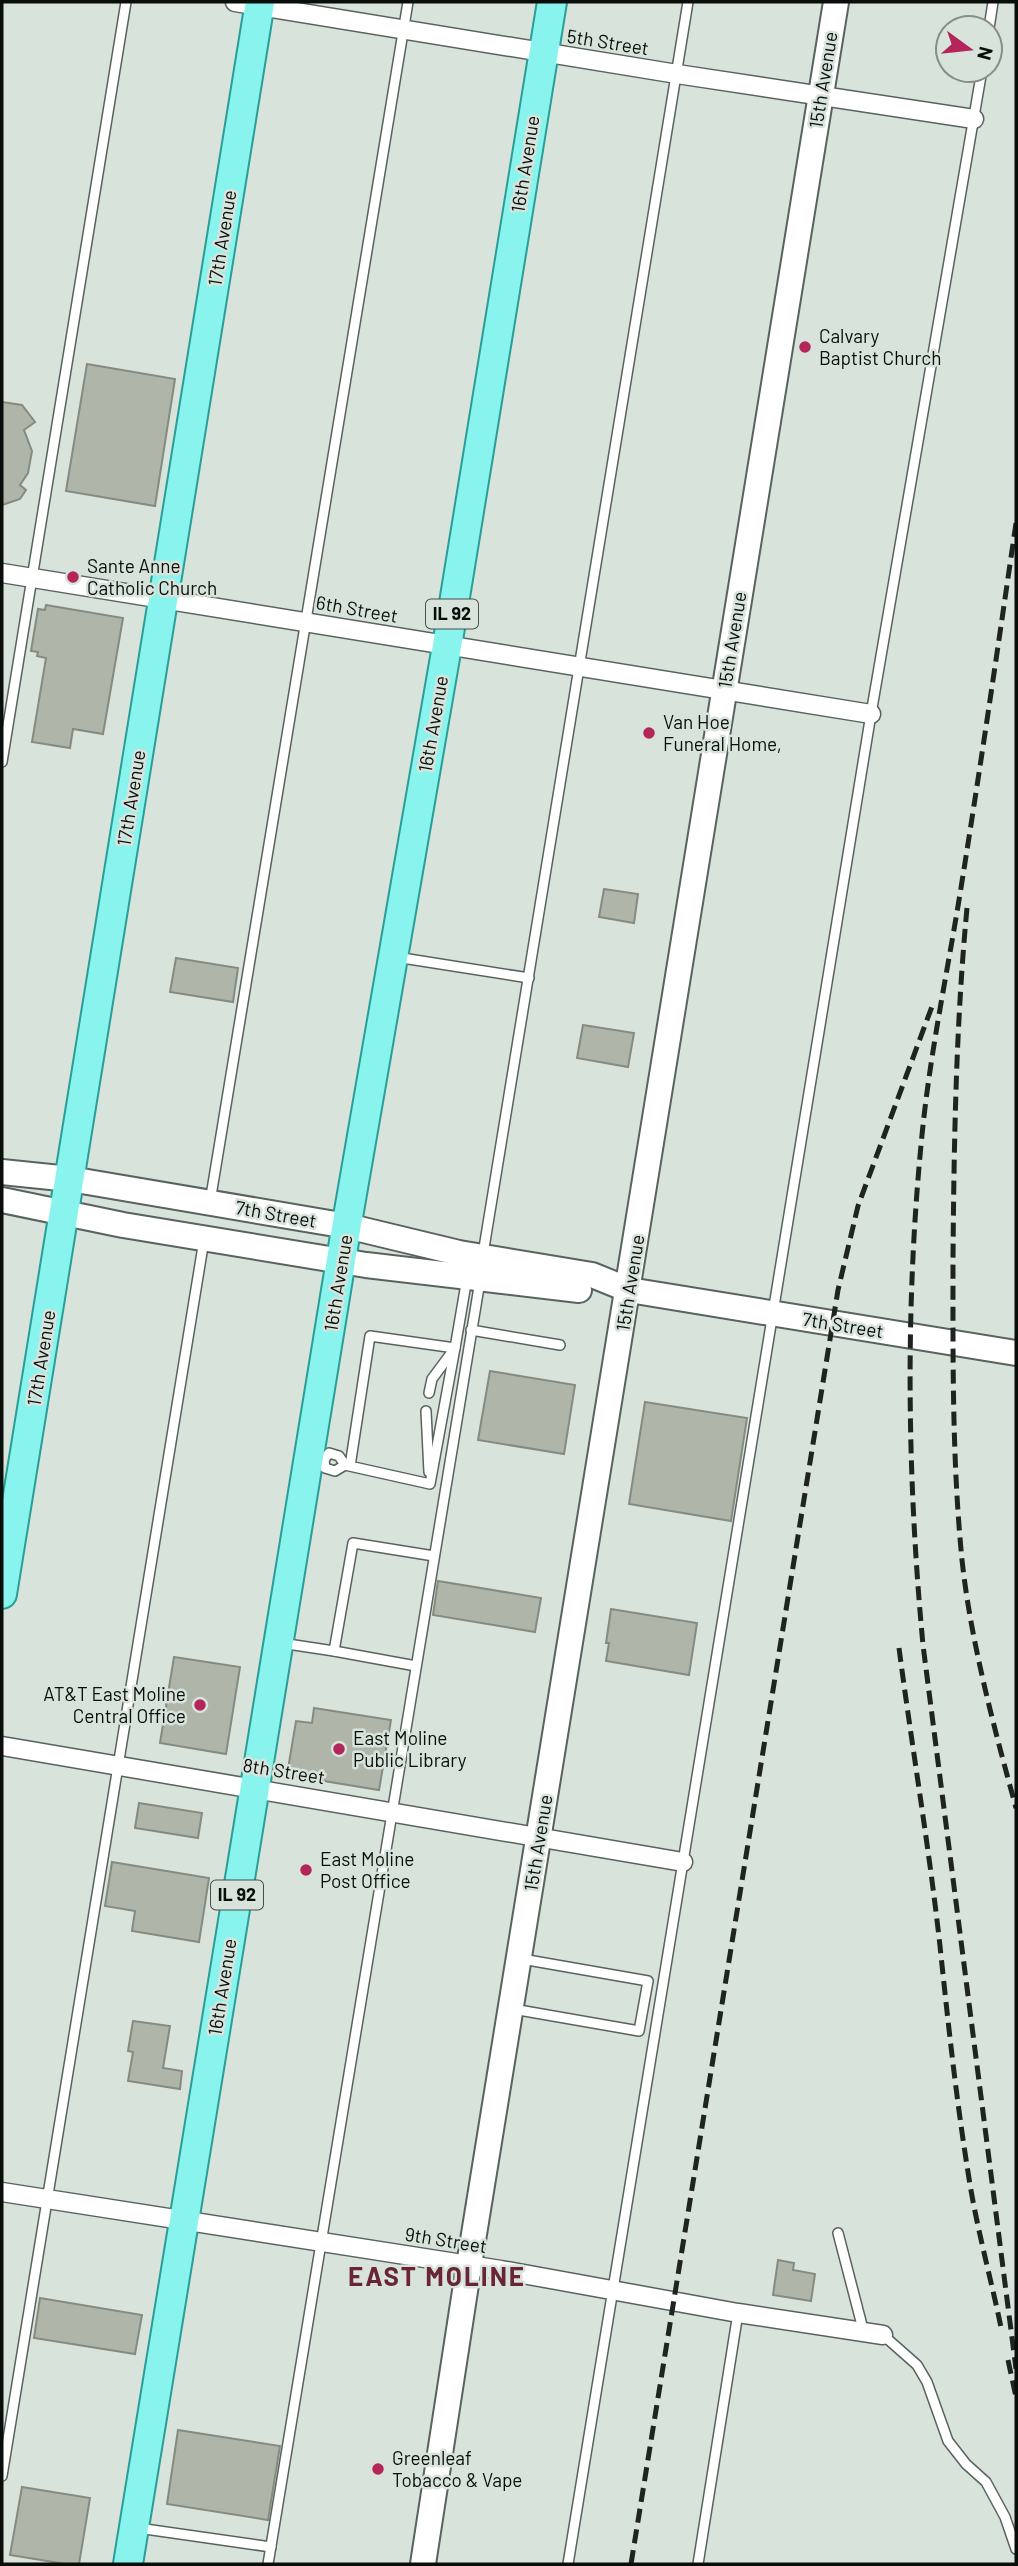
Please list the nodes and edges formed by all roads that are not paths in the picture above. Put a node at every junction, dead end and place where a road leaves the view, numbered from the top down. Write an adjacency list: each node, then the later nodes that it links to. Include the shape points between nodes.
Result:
1 (126, 2): 14 (lane)
2 (408, 2): 7 (lane)
3 (552, 2): 8 (main road, 16th Avenue / IL 92)
4 (688, 2): 9 (lane)
5 (835, 2): 11 (street, 15th Avenue)
6 (252, 3): 7 (street, 5th Street); 15 (main road, 17th Avenue)
7 (403, 30): 8 (street, 5th Street); 16 (lane)
8 (543, 53): 9 (street, 5th Street); 17 (main road, 16th Avenue / IL 92)
9 (677, 74): 11 (street, 5th Street); 18 (lane)
10 (980, 84): 12 (lane)
11 (820, 95): 12 (street, 5th Street); 19 (street, 15th Avenue)
12 (974, 119): 20 (lane)
13 (2, 573): 14 (street, 6th Street)
14 (32, 578): 15 (street, 6th Street); 21 (lane)
15 (164, 598): 16 (street, 6th Street); 25 (main road, 17th Avenue)
16 (305, 622): 17 (street, 6th Street); 27 (lane)
17 (447, 646): 18 (street, 6th Street); 22 (main road, 16th Avenue / IL 92)
18 (580, 667): 19 (street, 6th Street); 23 (lane)
19 (724, 689): 20 (street, 6th Street); 33 (street, 15th Avenue)
20 (871, 714): 34 (lane)
21 (2, 762)
22 (393, 956): 23 (lane); 29 (main road, 16th Avenue / IL 92)
23 (529, 978): 32 (lane)
24 (2, 1172): 25 (street, 7th Street)
25 (70, 1180): 27 (street, 7th Street); 28 (main road, 17th Avenue)
26 (2, 1200): 28 (street, 7th Street)
27 (210, 1203): 29 (street, 7th Street)
28 (64, 1214): 30 (street, 7th Street); 45 (main road, 17th Avenue)
29 (347, 1226): 31 (main road, 16th Avenue / IL 92); 32 (street, 7th Street, via 459,1253)
30 (204, 1238): 31 (street, 7th Street); 50 (lane)
31 (342, 1261): 32 (street, 7th Street); 41 (main road, 16th Avenue / IL 92)
32 (477, 1270): 33 (street, 7th Street, via 592,1275); 35 (lane); 37 (lane)
33 (629, 1290): 34 (street, 7th Street); 53 (street, 15th Avenue)
34 (774, 1314): 38 (street, 7th Street); 54 (lane)
35 (471, 1330): 36 (lane); 44 (lane)
36 (561, 1345)
37 (455, 1349): 39 (lane, via 432,1379); 42 (lane, via 370,1336); 43 (lane)
38 (1016, 1353)
39 (429, 1393)
40 (426, 1411): 43 (lane)
41 (317, 1458): 42 (lane, via 335,1471); 46 (main road, 16th Avenue / IL 92)
42 (348, 1466): 43 (lane)
43 (430, 1484)
44 (434, 1556): 47 (lane, via 353,1543); 48 (lane)
45 (2, 1594)
46 (279, 1642): 47 (lane); 51 (main road, 16th Avenue / IL 92)
47 (334, 1651): 48 (lane)
48 (416, 1667): 52 (lane)
49 (2, 1746): 50 (street, 8th Street)
50 (117, 1766): 51 (street, 8th Street); 58 (lane)
51 (255, 1788): 52 (street, 8th Street); 59 (main road, 16th Avenue / IL 92)
52 (392, 1811): 53 (street, 8th Street); 61 (lane)
53 (539, 1836): 54 (street, 8th Street); 55 (street, 15th Avenue)
54 (683, 1862): 63 (lane)
55 (519, 1959): 56 (street, 15th Avenue); 56 (lane, via 648,1981 639,2031)
56 (511, 2009): 62 (street, 15th Avenue)
57 (2, 2192): 58 (street, 9th Street)
58 (46, 2200): 59 (street, 9th Street); 67 (lane)
59 (183, 2219): 61 (street, 9th Street); 68 (main road, 16th Avenue / IL 92)
60 (838, 2233): 65 (lane)
61 (321, 2242): 62 (street, 9th Street); 69 (lane)
62 (469, 2265): 63 (street, 9th Street); 73 (street, 15th Avenue)
63 (611, 2292): 64 (street, 9th Street); 74 (lane)
64 (738, 2313): 65 (street, 9th Street); 75 (lane)
65 (864, 2333): 66 (street, 9th Street)
66 (884, 2336): 70 (lane, via 918,2365 948,2441 986,2482)
67 (2, 2476)
68 (134, 2528): 69 (lane); 71 (main road, 16th Avenue / IL 92)
69 (271, 2547): 72 (lane)
70 (1016, 2549)
71 (128, 2564)
72 (268, 2564)
73 (423, 2564)
74 (568, 2564)
75 (698, 2564)

